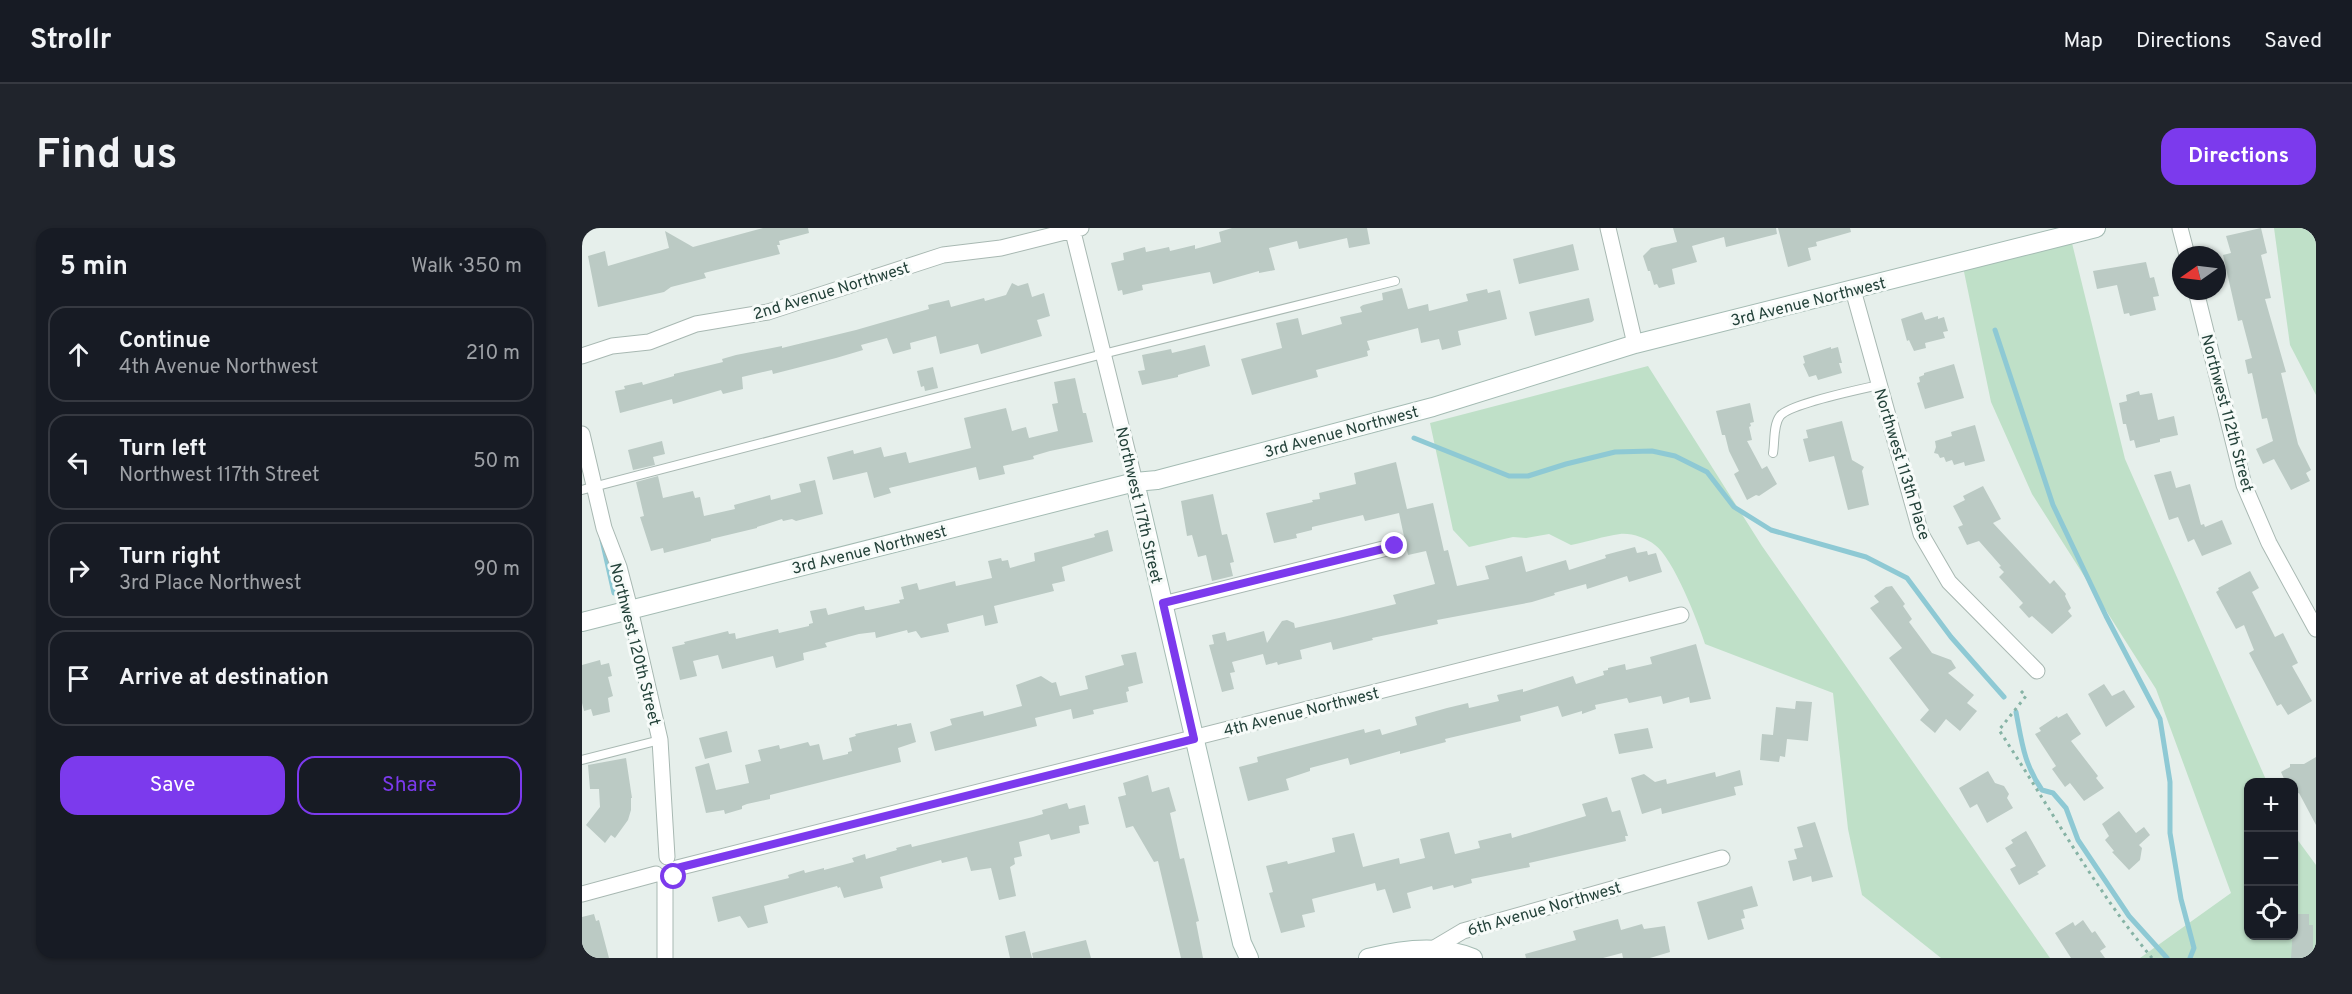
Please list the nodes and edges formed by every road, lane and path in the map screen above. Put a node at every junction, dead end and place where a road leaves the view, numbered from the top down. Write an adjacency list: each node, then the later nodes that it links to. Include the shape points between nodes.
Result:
1 (1608, 228): 9 (street)
2 (2180, 228): 5 (street)
3 (1075, 229): 10 (street, Northwest 117th Street); 11 (street, 2nd Avenue Northwest, via 1001,248 944,255 768,312 696,324 649,342 612,346)
4 (2084, 229): 7 (street, 3rd Avenue Northwest)
5 (2185, 246)
6 (1395, 281): 10 (lane)
7 (1853, 290): 9 (street, 3rd Avenue Northwest); 12 (street, Northwest 113th Place)
8 (2198, 300): 22 (street, Northwest 112th Street, via 2244,485 2269,543)
9 (1635, 344): 15 (street, 3rd Avenue Northwest, via 1433,407 1158,480)
10 (1103, 354): 15 (street, Northwest 117th Street); 16 (lane)
11 (582, 356)
12 (1879, 385): 14 (lane, via 1782,414 1777,422); 23 (street, Northwest 113th Place, via 1921,534 1949,582)
13 (582, 434): 16 (street, Northwest 120th Street)
14 (1773, 453)
15 (1135, 482): 18 (street, Northwest 117th Street); 19 (street, 3rd Avenue Northwest)
16 (588, 489): 19 (street, Northwest 120th Street, via 619,567)
17 (1395, 546): 18 (street)
18 (1163, 603): 25 (street, Northwest 117th Street)
19 (630, 609): 21 (street, 3rd Avenue Northwest); 26 (street, Northwest 120th Street)
20 (1681, 615): 25 (street, 4th Avenue Northwest)
21 (582, 622)
22 (2316, 629)
23 (2037, 671)
24 (2021, 691): 37 (path, via 2026,696 1999,730)
25 (1194, 739): 29 (street, 4th Avenue Northwest); 34 (street, Northwest 117th Street, via 1242,943)
26 (660, 740): 27 (lane); 29 (street, Northwest 120th Street)
27 (582, 760)
28 (1722, 858): 32 (street, 6th Avenue Northwest, via 1462,931)
29 (672, 863): 30 (street, via 674,877)
30 (661, 877): 31 (street); 33 (street)
31 (582, 894)
32 (1431, 950): 35 (street, via 1402,950); 36 (street)
33 (665, 958)
34 (1249, 958)
35 (1368, 958)
36 (1473, 958)
37 (2152, 958)

